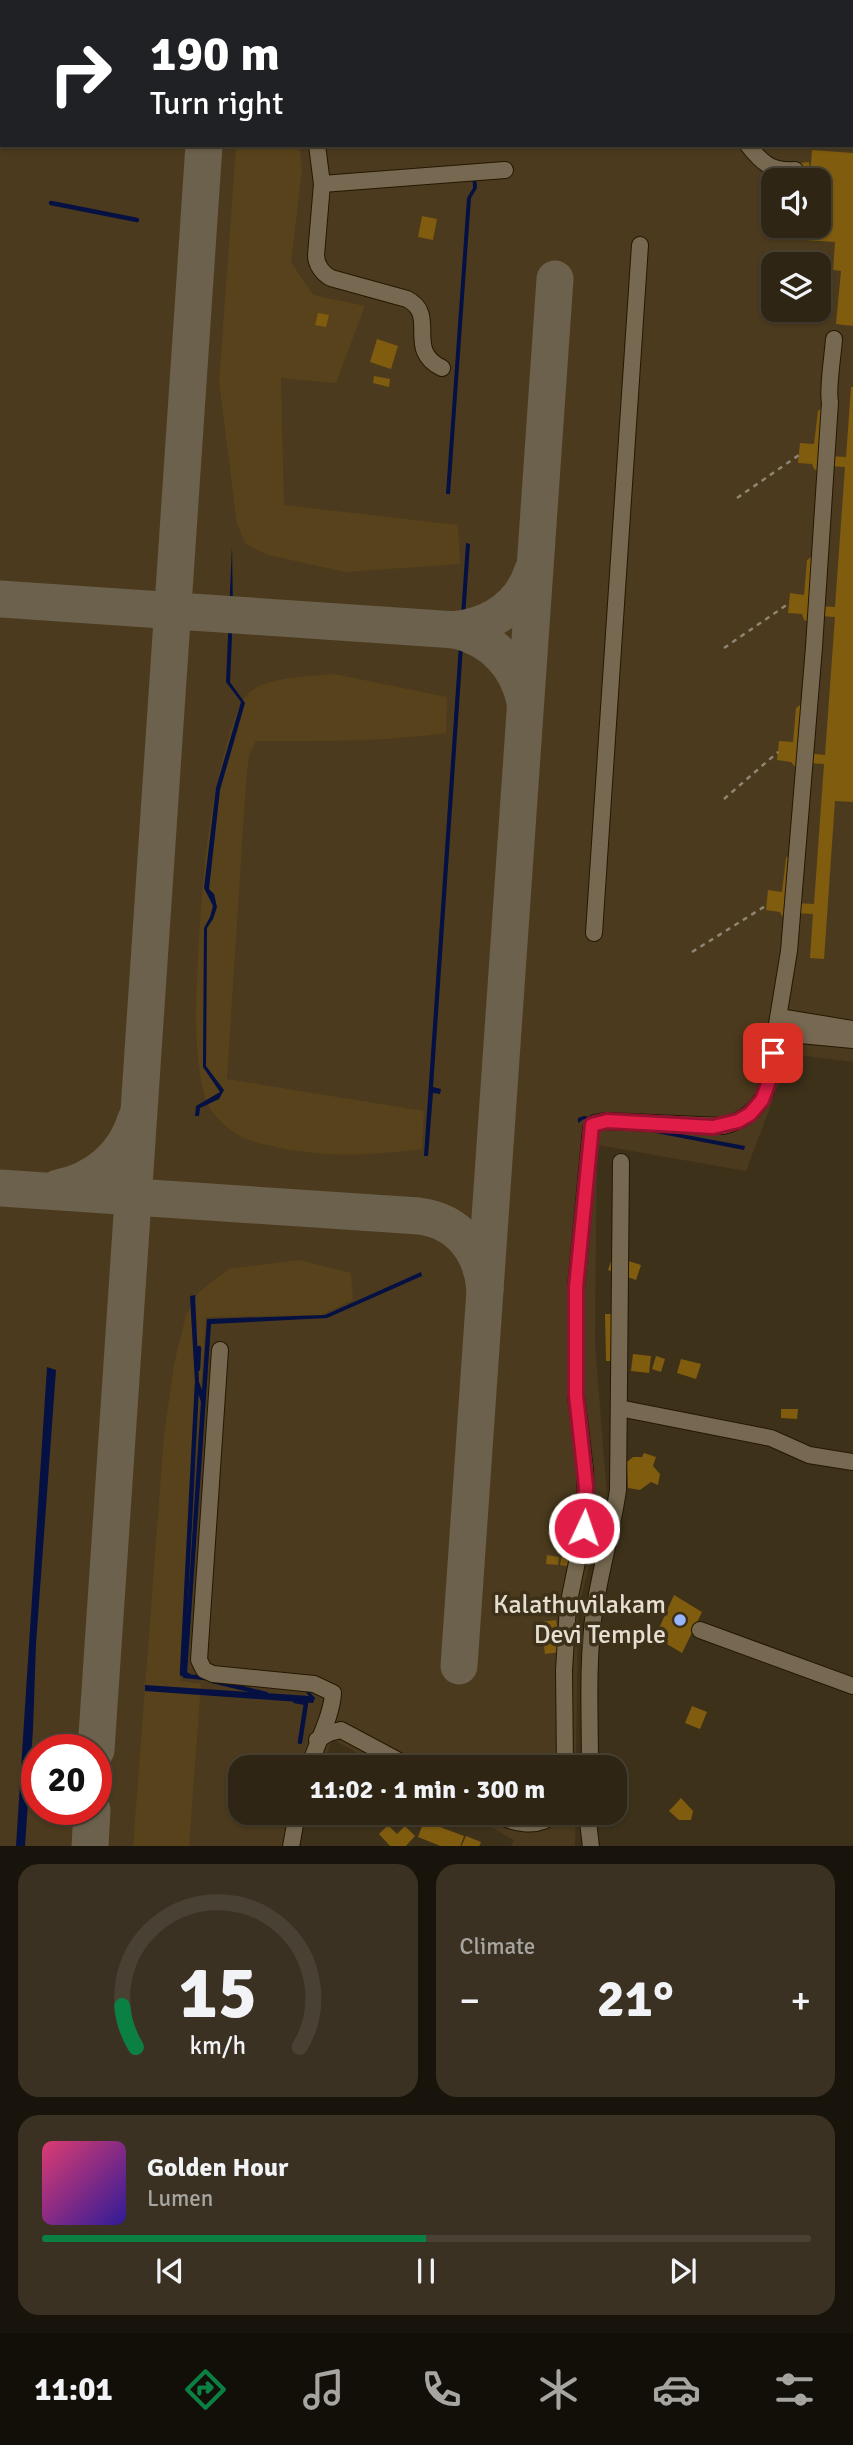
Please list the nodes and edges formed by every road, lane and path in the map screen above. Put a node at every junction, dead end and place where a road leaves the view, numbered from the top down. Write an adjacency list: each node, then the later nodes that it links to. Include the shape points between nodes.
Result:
1 (317, 147): 5 (street)
2 (750, 147): 3 (street)
3 (773, 168)
4 (505, 170): 5 (street)
5 (322, 184): 8 (street, via 316,256 321,270 331,278 414,303 422,316 423,350)
6 (640, 245): 18 (street)
7 (834, 339): 9 (street)
8 (442, 368)
9 (827, 393): 10 (street); 20 (street, via 813,661 789,951)
10 (810, 394)
11 (799, 454): 12 (path)
12 (737, 498)
13 (788, 604): 14 (path)
14 (724, 648)
15 (778, 752): 16 (path)
16 (724, 799)
17 (767, 905): 19 (path)
18 (594, 933)
19 (692, 952)
20 (775, 1027): 21 (street); 22 (street); 32 (street, via 766,1091 757,1107 738,1121 713,1127 607,1121 592,1125 576,1287 576,1395 586,1507 568,1606)
21 (853, 1029)
22 (853, 1040)
23 (621, 1162): 25 (street)
24 (220, 1350): 29 (street, via 199,1660 204,1670 213,1674 328,1689 333,1693 330,1712)
25 (618, 1408): 26 (street, via 771,1438 809,1455); 33 (street, via 618,1490 594,1611)
26 (853, 1462)
27 (700, 1630): 28 (street)
28 (853, 1686)
29 (317, 1740): 30 (street); 31 (street, via 341,1730)
30 (313, 1755)
31 (388, 1755)
32 (565, 1755)
33 (590, 1755)
34 (295, 1825): 36 (street)
35 (588, 1825): 37 (street)
36 (291, 1846)
37 (591, 1846)

